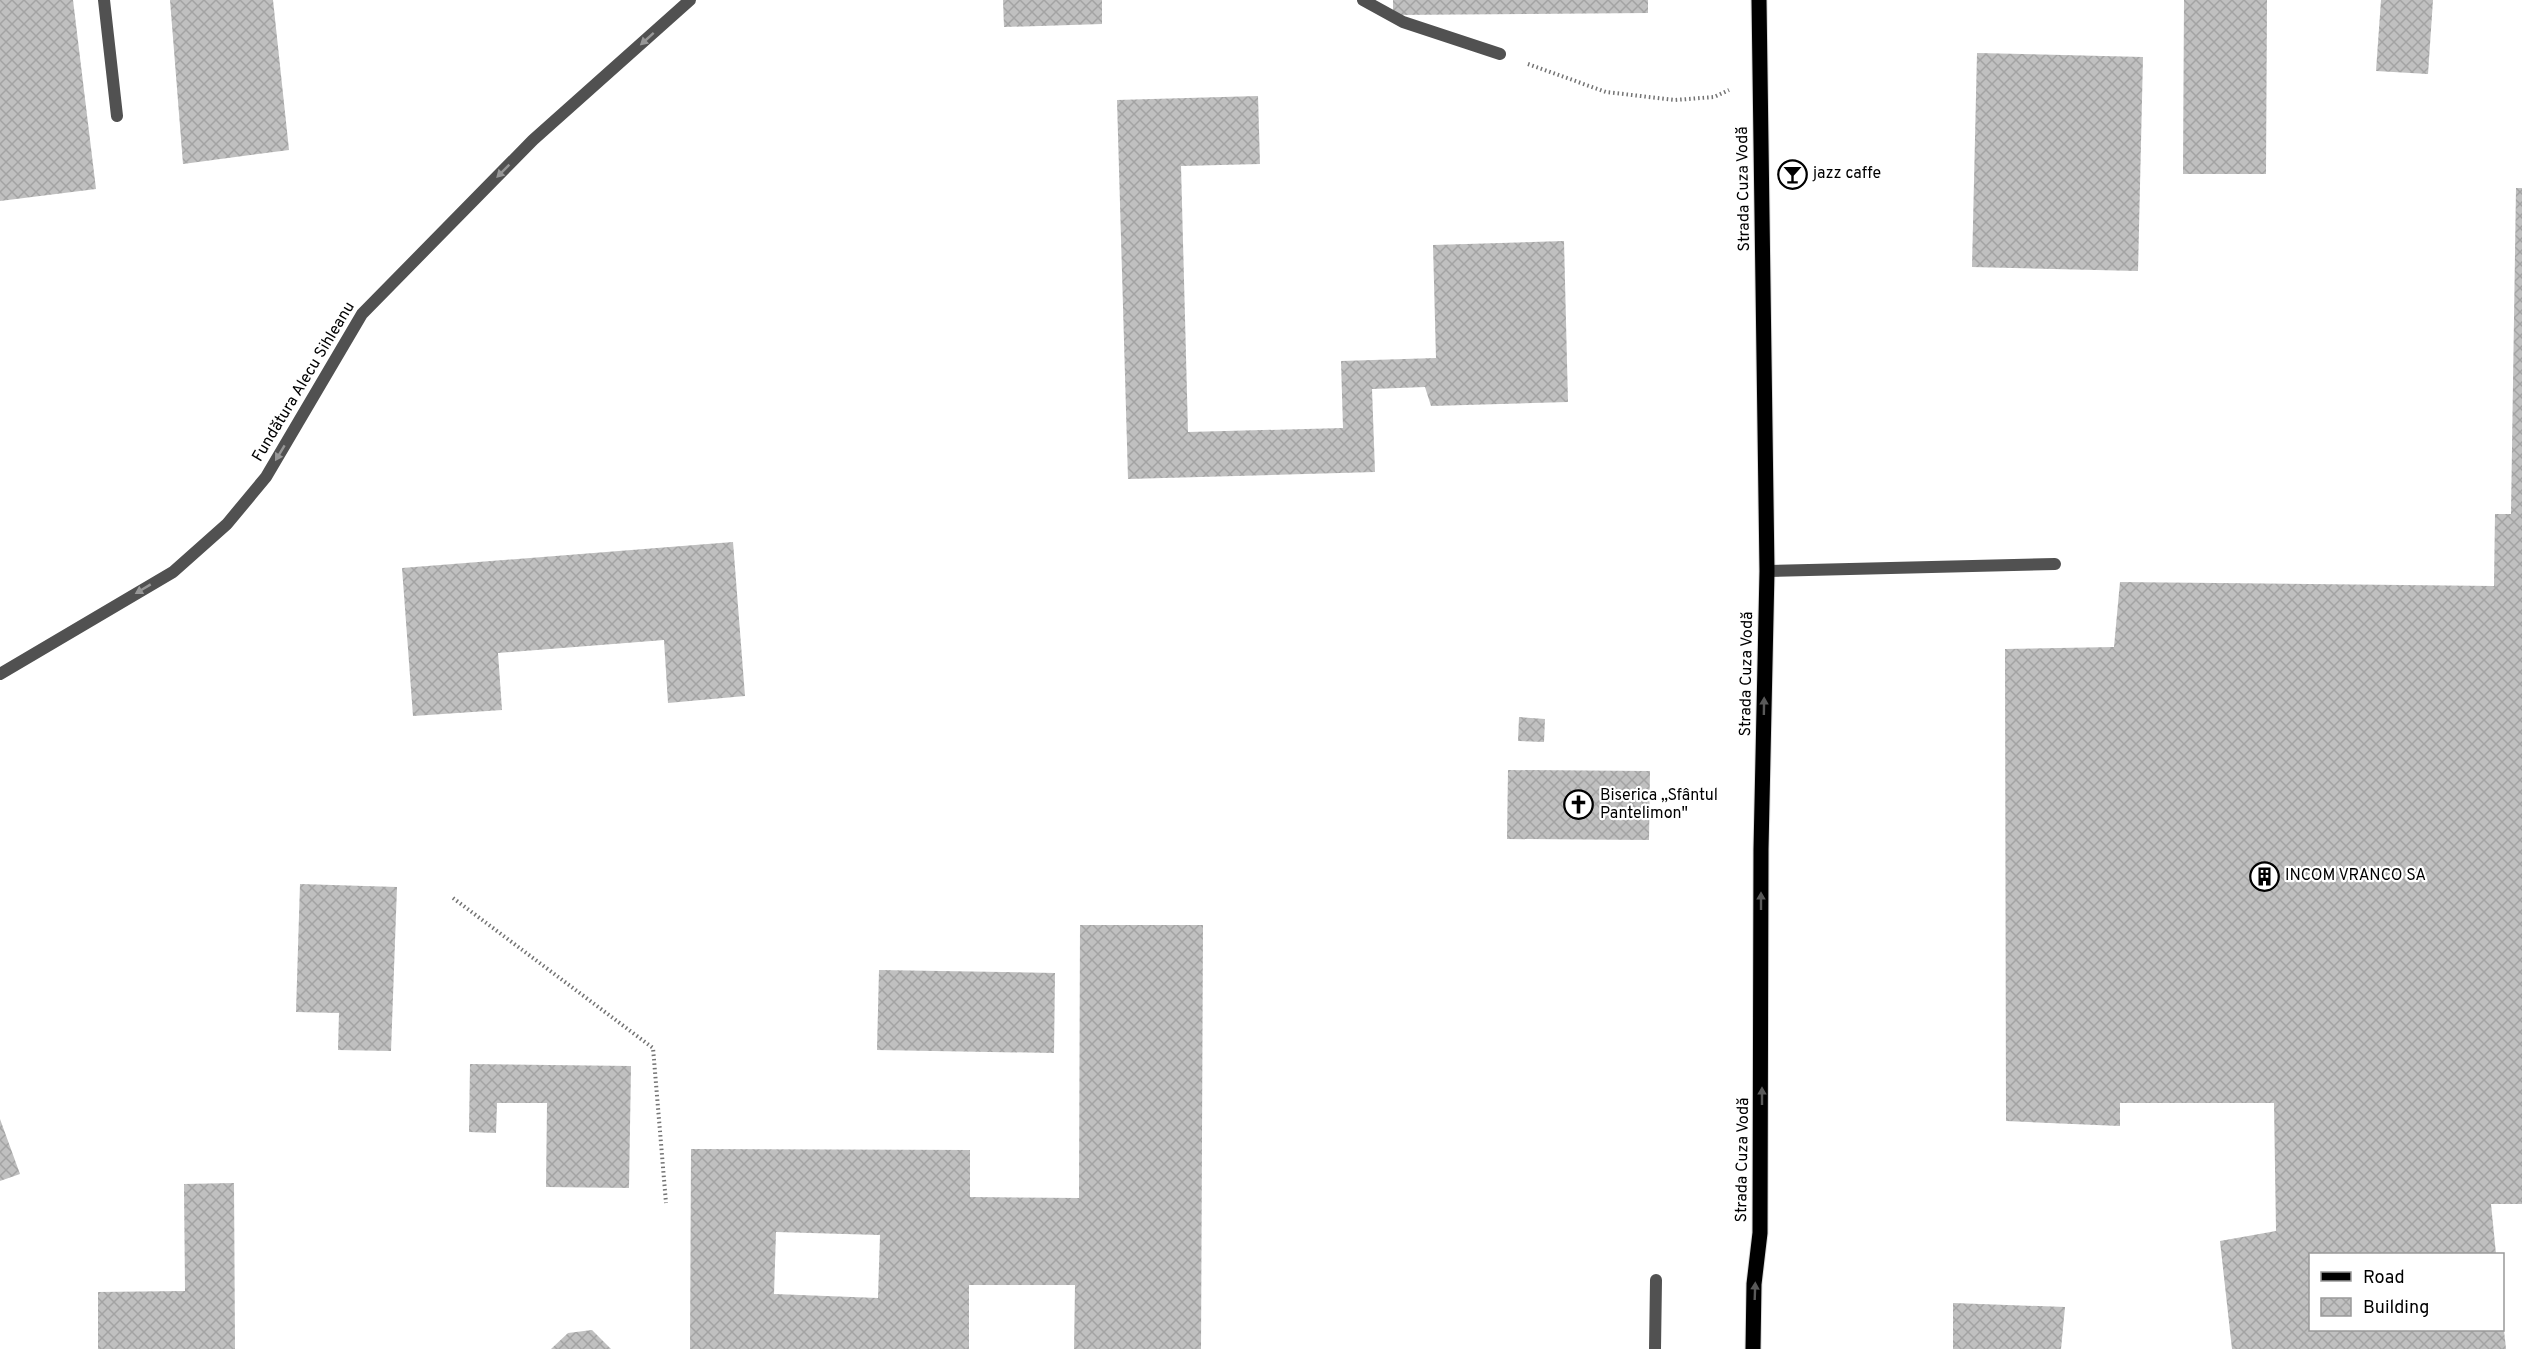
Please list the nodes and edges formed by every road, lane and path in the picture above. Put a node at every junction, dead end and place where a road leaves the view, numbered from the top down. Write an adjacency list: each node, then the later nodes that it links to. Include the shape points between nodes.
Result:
1 (105, 0): 7 (street)
2 (690, 0): 10 (street, Fundătura Alecu Sihleanu, one-way to 10, via 533,140 362,314 266,477 227,524 173,572)
3 (1363, 0): 5 (street, via 1403,22)
4 (1759, 0): 6 (main road, Strada Cuza Vodă)
5 (1500, 54): 6 (path, via 1606,92 1675,100 1714,98)
6 (1760, 76): 9 (main road, Strada Cuza Vodă)
7 (117, 116)
8 (2055, 564): 9 (street)
9 (1767, 571): 15 (main road, Strada Cuza Vodă, one-way to 9, via 1761,1200 1761,849)
10 (0, 674)
11 (453, 898): 12 (path, via 653,1048)
12 (666, 1203)
13 (1656, 1280): 14 (street)
14 (1655, 1349)
15 (1753, 1349)

